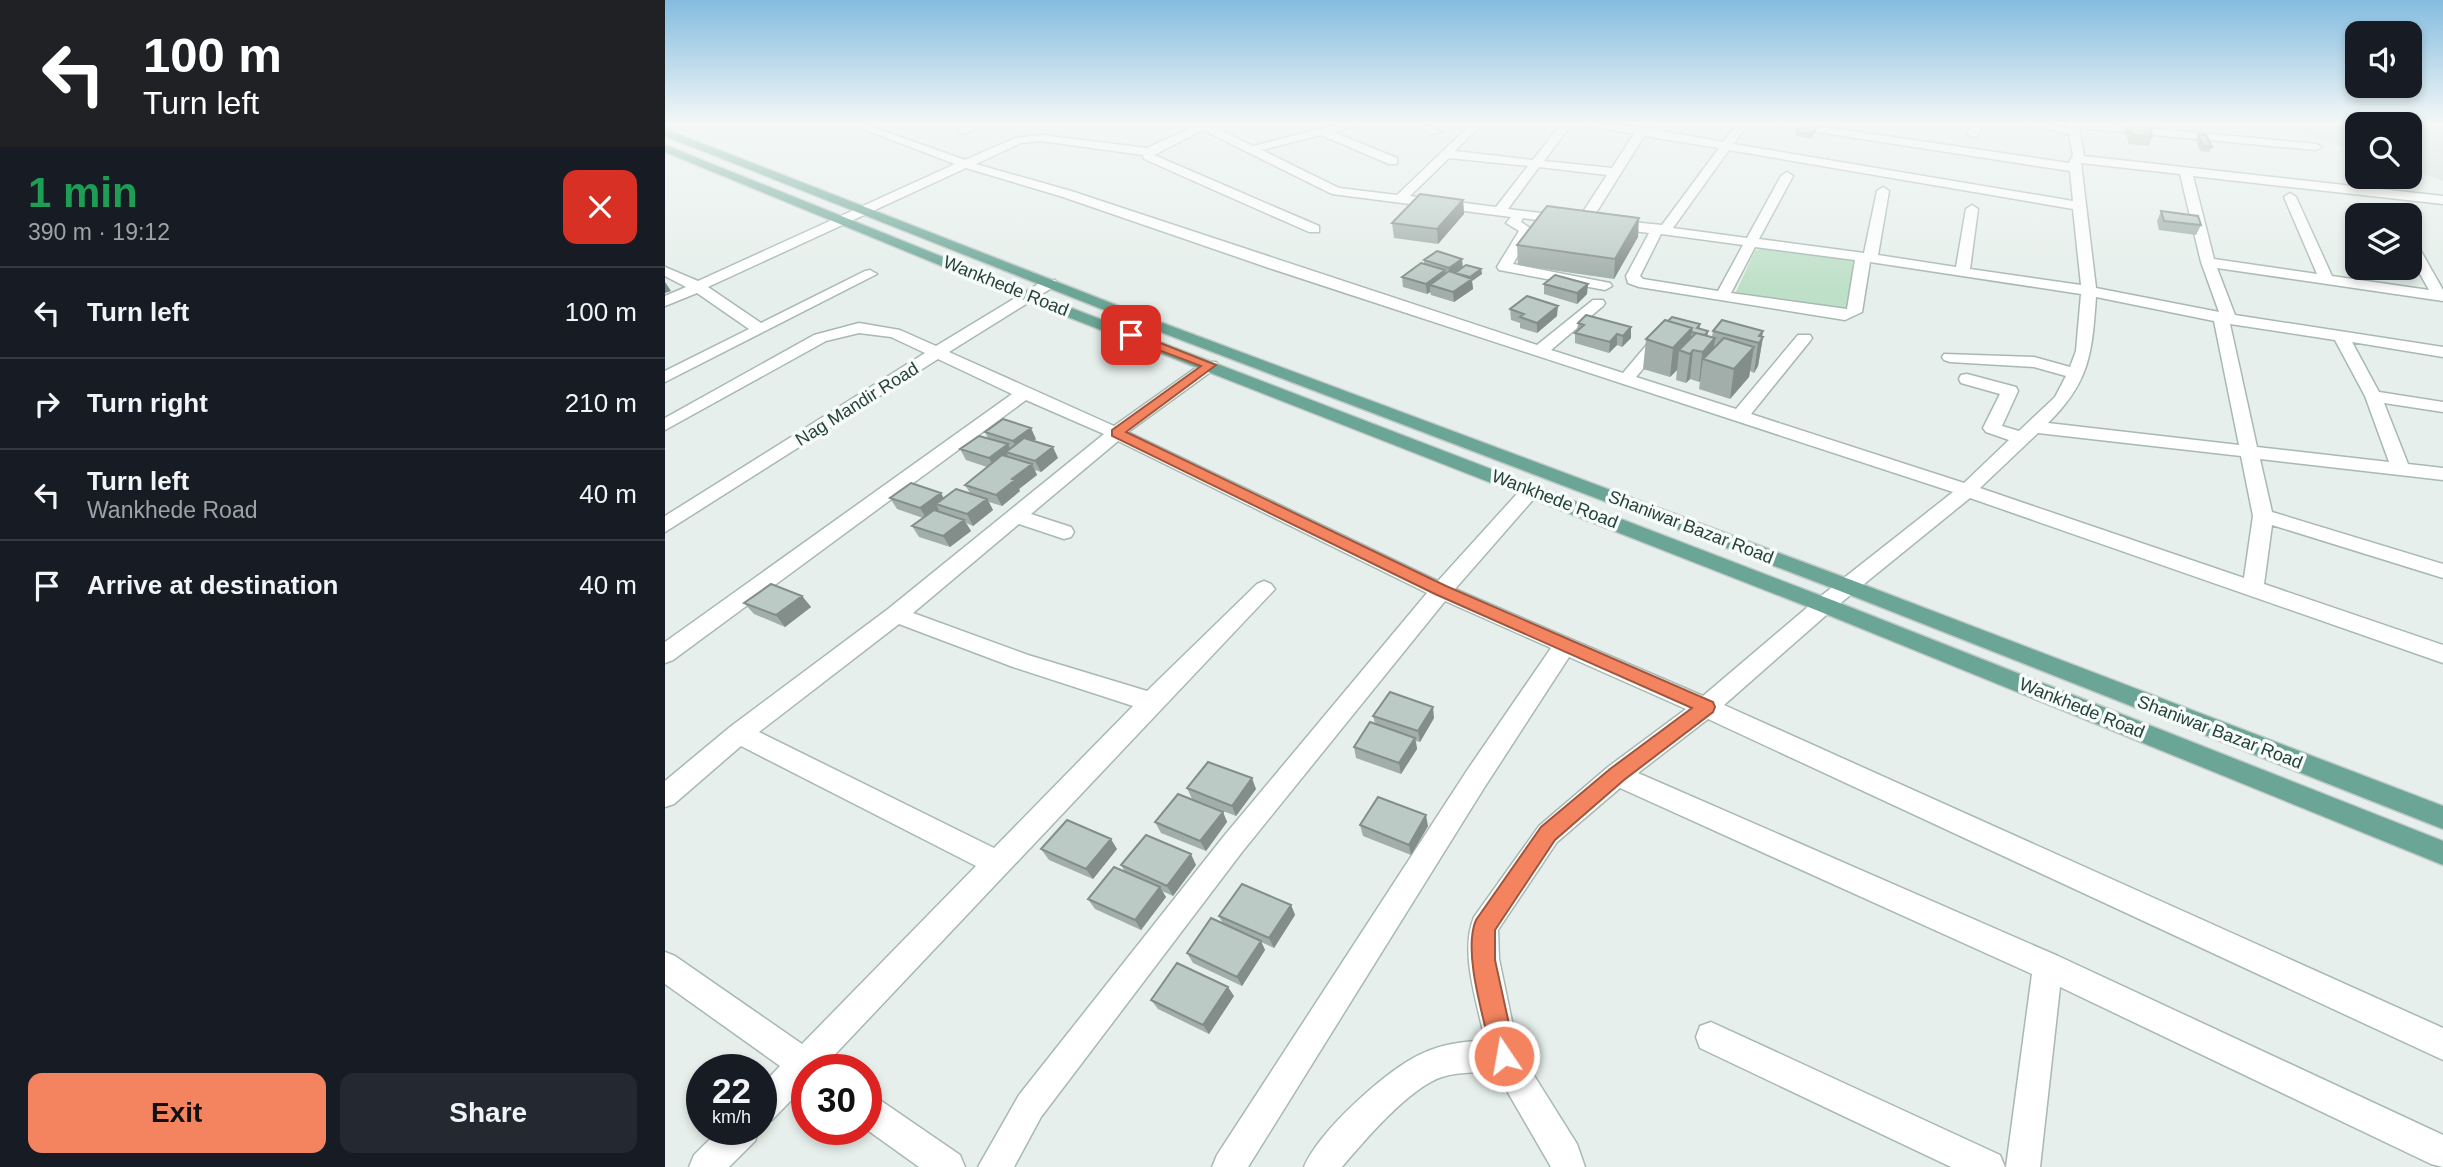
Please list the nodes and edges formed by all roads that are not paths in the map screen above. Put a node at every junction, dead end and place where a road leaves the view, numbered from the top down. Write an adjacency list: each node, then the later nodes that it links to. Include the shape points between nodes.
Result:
1 (738, 177): 25 (main road, Wankhede Road)
2 (780, 177): 22 (main road, Shaniwar Bazar Road)
3 (939, 177): 22 (street)
4 (1011, 177): 51 (street)
5 (1193, 177): 27 (street)
6 (1307, 177): 18 (street, via 1336,191)
7 (1422, 177): 18 (street)
8 (1525, 177): 23 (street)
9 (1612, 177): 26 (street)
10 (1701, 177): 28 (street)
11 (1786, 177): 29 (street)
12 (1914, 177): 20 (street)
13 (2078, 177): 20 (street)
14 (2187, 177): 31 (street)
15 (2236, 177): 19 (street)
16 (1883, 191): 30 (street)
17 (2290, 197): 36 (street)
18 (1399, 200): 23 (street)
19 (2443, 200)
20 (2081, 206): 40 (street)
21 (1972, 209): 34 (street)
22 (863, 210): 25 (street); 37 (main road, Shaniwar Bazar Road)
23 (1499, 213): 24 (street)
24 (1519, 215): 26 (street); 38 (street, via 1513,223 1526,230 1504,267)
25 (842, 219): 39 (street); 41 (main road, Wankhede Road)
26 (1584, 221): 28 (street)
27 (1314, 229)
28 (1662, 229): 29 (street); 42 (street, via 1633,280)
29 (1754, 242): 30 (street); 42 (street)
30 (1866, 257): 34 (street); 42 (street, via 1854,313)
31 (2208, 262): 36 (street); 46 (street)
32 (2422, 265): 43 (street)
33 (665, 271): 39 (street)
34 (1962, 272): 40 (street)
35 (870, 274): 47 (street)
36 (2327, 280): 43 (street)
37 (1050, 284): 41 (street, Nag Mandir Road); 79 (main road, Shaniwar Bazar Road)
38 (1605, 286)
39 (698, 287): 44 (street); 47 (street)
40 (2089, 291): 46 (street); 56 (street, via 2084,351)
41 (1027, 296): 53 (street, Nag Mandir Road); 55 (main road, Wankhede Road)
42 (1723, 296)
43 (2441, 297)
44 (665, 302)
45 (1598, 303): 51 (street)
46 (2225, 318): 49 (street); 67 (street)
47 (760, 329): 57 (street)
48 (1669, 329): 58 (street)
49 (2341, 336): 52 (street); 61 (street)
50 (1804, 338): 63 (street)
51 (1540, 351): 58 (street)
52 (2443, 352)
53 (937, 353): 60 (street); 64 (street, via 895,333 859,328 820,338); 74 (street, Nag Mandir Road)
54 (1950, 357): 56 (street, via 2033,362)
55 (1210, 365): 66 (street); 70 (main road, Wankhede Road)
56 (2076, 373): 65 (street, via 2062,400)
57 (665, 377)
58 (1626, 379): 63 (street)
59 (1967, 379): 65 (street, via 2010,391 1992,428)
60 (1024, 393): 66 (street); 86 (street)
61 (2373, 396): 62 (street); 68 (street)
62 (2443, 407)
63 (1739, 417): 71 (street)
64 (665, 425)
65 (2028, 432): 67 (street); 71 (street)
66 (1116, 433): 72 (street); 81 (street)
67 (2249, 451): 68 (street); 73 (street)
68 (2400, 468): 69 (street)
69 (2443, 474)
70 (1531, 490): 81 (street); 83 (main road, Wankhede Road)
71 (1967, 491): 79 (street); 82 (street)
72 (1017, 516): 75 (street); 84 (street)
73 (2263, 516): 76 (street); 82 (street)
74 (665, 525)
75 (1064, 532)
76 (2385, 553): 77 (street); 78 (street)
77 (2443, 559)
78 (2443, 571)
79 (1847, 586): 83 (street); 93 (main road, Shaniwar Bazar Road)
80 (1264, 589): 88 (street)
81 (1441, 590): 85 (street); 110 (street, via 1233,844 1030,1106)
82 (2253, 590): 87 (street)
83 (1824, 605): 89 (street); 94 (main road, Wankhede Road)
84 (895, 615): 88 (street); 90 (street)
85 (1565, 645): 89 (street); 111 (street)
86 (665, 654)
87 (2443, 654)
88 (1151, 702): 95 (street)
89 (1706, 707): 91 (street); 99 (street)
90 (739, 734): 92 (street); 95 (street)
91 (1617, 775): 97 (street); 102 (street, via 1548,834 1484,927 1484,960)
92 (665, 796)
93 (2443, 818)
94 (2443, 853)
95 (997, 863): 100 (street)
96 (665, 965): 101 (street)
97 (2048, 966): 107 (street); 115 (street)
98 (1711, 1037): 114 (street)
99 (2443, 1044)
100 (820, 1054)
101 (791, 1055)
102 (1504, 1056): 112 (street, via 1465,1056 1432,1065 1407,1081); 113 (street)
103 (791, 1083): 104 (street)
104 (777, 1095)
105 (882, 1120): 109 (street)
106 (727, 1145): 108 (street)
107 (2443, 1152)
108 (706, 1167)
109 (948, 1167)
110 (995, 1167)
111 (1229, 1167)
112 (1321, 1167)
113 (1569, 1167)
114 (1988, 1167)
115 (2023, 1167)

